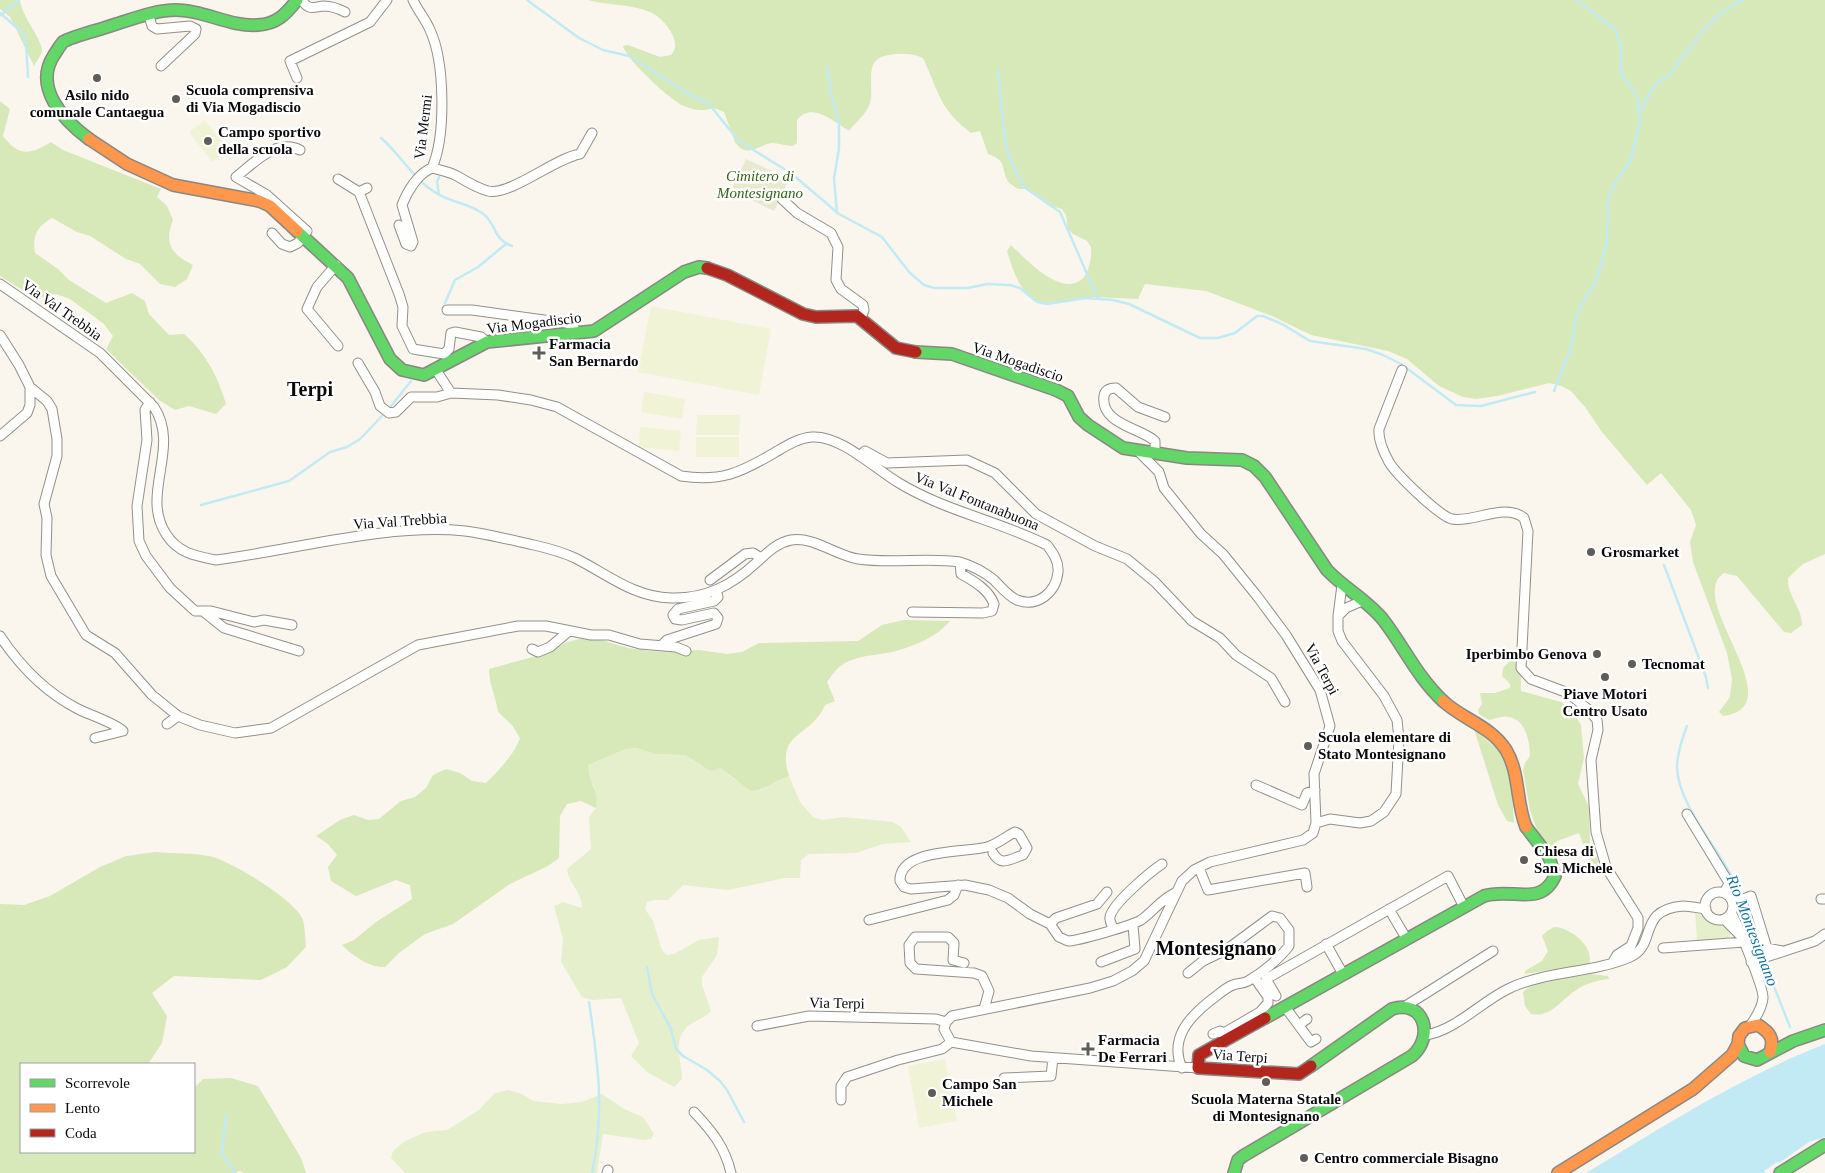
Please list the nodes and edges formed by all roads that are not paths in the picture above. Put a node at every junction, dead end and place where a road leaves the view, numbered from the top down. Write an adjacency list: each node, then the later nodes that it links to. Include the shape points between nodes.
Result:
1 (297, 0): 7 (street, Via Mogadiscio, via 283,16 255,26 183,10)
2 (303, 0): 3 (street); 6 (street, via 312,9 325,6)
3 (309, 0)
4 (387, 0): 9 (street, via 370,22 290,61)
5 (413, 0): 12 (street, Via Mermi, via 431,31 441,70 438,141)
6 (345, 12)
7 (149, 16): 8 (street, via 152,26 157,29 190,26 196,30); 17 (street, Via Mogadiscio, via 63,42 53,50 43,68 41,81 42,92 52,110 89,143 117,159 172,184 259,200 270,206)
8 (161, 66)
9 (296, 78)
10 (592, 133): 12 (street, Via Mermi, via 580,154 494,191 468,184 456,175)
11 (300, 150): 17 (street, Via Mogadiscio, via 288,145 277,148 236,178 258,188 304,226 307,231)
12 (429, 169): 15 (street, via 403,201 402,210 413,242 411,246 406,244)
13 (338, 179): 24 (street, via 363,190 403,307 402,326 414,349 444,354 449,349 451,334 455,332 481,337)
14 (782, 199): 21 (street, via 835,239 838,247 836,280 841,289 863,305)
15 (399, 225)
16 (272, 233): 17 (street, via 282,244 290,247)
17 (304, 238): 18 (street, Via Mogadiscio)
18 (336, 266): 25 (street, via 317,287 307,309); 27 (street, Via Mogadiscio, via 356,288 395,365 418,375)
19 (0, 284): 31 (street, Via Val Trebbia, via 100,353)
20 (447, 310): 22 (street, via 472,310 566,323 572,325)
21 (861, 318): 22 (street, Via Mogadiscio, via 852,315 811,317 728,274 699,268 669,281 600,329); 34 (street, Via Mogadiscio, via 896,348 952,354 1064,394 1088,425 1124,448)
22 (577, 333): 24 (street, Via Mogadiscio)
23 (0, 335): 29 (street)
24 (486, 342): 27 (street, Via Mogadiscio)
25 (338, 346)
26 (358, 363): 30 (street, Via Val Fontanabuona, via 380,406 389,414 396,412 411,397)
27 (436, 370): 30 (street)
28 (1402, 370): 87 (street, via 1379,429 1389,461 1446,517 1462,519 1510,512 1524,518 1528,531 1521,668 1531,679 1568,693 1597,720 1591,760 1597,839 1606,867 1635,911 1638,922 1631,946 1617,955)
29 (30, 387): 33 (street, via 27,413); 54 (street, via 50,405 57,439 57,456 44,504 46,555 51,576 86,635 115,653 152,695)
30 (451, 394): 36 (street, Via Val Fontanabuona, via 498,395 556,407 681,476 721,478 735,474 789,444 807,438 836,442)
31 (150, 402): 41 (street, Via Val Trebbia, via 160,415 164,441 156,493 158,523 182,552 216,560 382,534 465,531 574,557 622,586 644,595 688,598); 43 (street, via 145,410 147,440 137,506 140,541 146,556 170,588 191,609)
32 (1165, 417): 35 (street, via 1138,406 1116,388 1109,389 1104,395 1104,404 1118,422 1155,441)
33 (0, 436)
34 (1138, 451): 35 (street, Via Mogadiscio); 58 (street, Via Terpi, via 1159,472 1164,488 1207,542 1223,554 1286,635 1320,690 1330,726 1314,774)
35 (1155, 453): 40 (street, Via Mogadiscio, via 1242,460 1254,466 1265,477 1327,570)
36 (860, 456): 38 (street, Via Val Fontanabuona, via 922,496 1047,545 1059,566 1052,591 1035,601 1017,600 984,572); 53 (street, via 865,451 887,463 902,464 967,460 995,473 1036,514 1128,560 1155,582 1192,621 1220,638 1236,655 1271,678)
37 (761, 558): 38 (street, Via Val Fontanabuona, via 779,544 793,540 809,542 857,559); 39 (street, via 752,553 740,557); 41 (street, Via Val Trebbia, via 737,579)
38 (960, 562): 44 (street, via 961,574 991,598 994,604 992,611)
39 (710, 580)
40 (1342, 585): 42 (street, Via Mogadiscio); 45 (street)
41 (716, 591): 49 (street, via 718,597 714,601 678,610 673,615 675,619 682,620 714,614 718,618 716,624 667,640)
42 (1362, 601): 45 (street, via 1346,608); 71 (street, Via Mogadiscio, via 1384,619 1431,690 1454,711 1485,728 1506,750 1528,832 1554,866 1555,876 1543,892 1534,895 1496,892)
43 (204, 612): 46 (street, via 254,622 264,620); 51 (street, via 224,628)
44 (912, 612)
45 (1338, 616): 60 (street, via 1342,641 1384,696 1396,720 1399,739 1396,794 1384,812 1371,821 1360,823 1330,819)
46 (292, 625)
47 (569, 631): 49 (street); 50 (street, via 550,647 538,652); 54 (street, via 546,626 518,626 418,645 271,728 235,733)
48 (0, 636): 56 (street, via 29,673 52,691 75,707 122,729)
49 (662, 645): 52 (street)
50 (532, 649)
51 (299, 651)
52 (686, 651)
53 (1285, 702)
54 (178, 716): 55 (street)
55 (167, 724)
56 (95, 738)
57 (1256, 785): 58 (street, via 1302,805 1307,793)
58 (1314, 790): 60 (street, Via Terpi)
59 (1687, 814): 67 (street, via 1728,883)
60 (1316, 823): 63 (street, via 1313,832 1303,840 1210,862)
61 (992, 853): 64 (street, via 1001,862 1023,854 1027,848 1015,832 988,847 920,857 906,866 900,878 904,887 911,889)
62 (1162, 864): 77 (street, via 1136,884 1112,912 1110,921)
63 (1199, 868): 65 (street, via 1208,890 1305,873); 68 (street, via 1182,881)
64 (958, 885): 74 (street, via 948,900); 75 (street, via 970,885 1002,895)
65 (1307, 887)
66 (1107, 892): 75 (street, via 1097,904 1056,918)
67 (1724, 893): 69 (street); 70 (street, via 1714,893)
68 (1175, 894): 76 (street, via 1164,898); 97 (street, via 1150,951 1132,971 1090,988)
69 (1735, 902): 73 (street); 84 (street, via 1751,896 1767,948)
70 (1706, 905): 73 (street, via 1715,919); 87 (street, via 1685,906 1660,913 1650,924 1639,951 1629,958)
71 (1464, 907): 72 (street, via 1448,876); 79 (street, Via Mogadiscio)
72 (1389, 909): 79 (street); 81 (street)
73 (1728, 916): 80 (street, via 1740,926)
74 (869, 920)
75 (1050, 924): 77 (street, via 1059,937 1068,941)
76 (1133, 925): 77 (street); 86 (street, via 1135,949)
77 (1113, 928)
78 (1825, 934): 84 (street, via 1815,941)
79 (1406, 938): 90 (street, Via Mogadiscio)
80 (1742, 939): 82 (street); 85 (street)
81 (1326, 944): 90 (street); 94 (street, via 1266,979)
82 (1663, 948)
83 (1493, 951): 96 (street, Via Terpi)
84 (1782, 951): 85 (street)
85 (1754, 961): 102 (street, via 1764,995)
86 (1101, 962)
87 (1613, 962): 104 (street, via 1590,970 1545,976 1523,983 1439,1032)
88 (964, 963): 97 (street, via 955,962 954,943 948,937 915,937 909,945 910,963 916,969 982,976 989,991)
89 (1188, 973): 92 (street, via 1226,950 1270,916 1279,916 1288,927 1289,946)
90 (1343, 974): 95 (street, Via Mogadiscio)
91 (1231, 975): 93 (street)
92 (1254, 977): 93 (street); 107 (street, Via Mogadiscio, via 1268,1002 1250,1018 1224,1033 1220,1031)
93 (1237, 984): 114 (street, via 1199,1010 1184,1026 1178,1043)
94 (1276, 996)
95 (1285, 1007): 100 (street); 107 (street, Via Mogadiscio)
96 (1404, 1007): 104 (street, via 1419,1016); 116 (street, Via Terpi, via 1392,1009 1299,1074)
97 (984, 1009): 99 (street, via 952,1016)
98 (1307, 1019): 100 (street)
99 (946, 1022): 101 (street, Via Terpi, via 936,1019 809,1016); 109 (street, via 944,1034)
100 (1299, 1025): 106 (street, via 1312,1042)
101 (757, 1026)
102 (1756, 1026): 105 (street); 110 (street, via 1741,1033)
103 (1825, 1030): 108 (street)
104 (1426, 1035): 123 (street, via 1414,1054 1243,1156 1238,1160)
105 (1771, 1035): 108 (street); 111 (street, via 1773,1044)
106 (1316, 1039)
107 (1214, 1040): 115 (street, Via Mogadiscio, via 1199,1055); 116 (street, via 1214,1058)
108 (1794, 1041): 111 (street)
109 (951, 1042): 112 (street, Via Terpi, via 992,1051); 119 (street, via 942,1049 847,1077 841,1086)
110 (1738, 1044): 113 (street); 118 (street, via 1732,1055)
111 (1770, 1052): 113 (street, via 1760,1060)
112 (1053, 1058): 114 (street, Via Terpi); 117 (street, via 1051,1076)
113 (1748, 1058): 118 (street, via 1713,1082)
114 (1182, 1068): 115 (street, Via Terpi)
115 (1198, 1068): 116 (street, Via Terpi)
116 (1222, 1069)
117 (1004, 1078)
118 (1693, 1089): 124 (street)
119 (841, 1100)
120 (694, 1112): 122 (street, via 718,1138)
121 (1825, 1145): 125 (street)
122 (731, 1173)
123 (1234, 1173)
124 (1558, 1173)
125 (1780, 1173)

